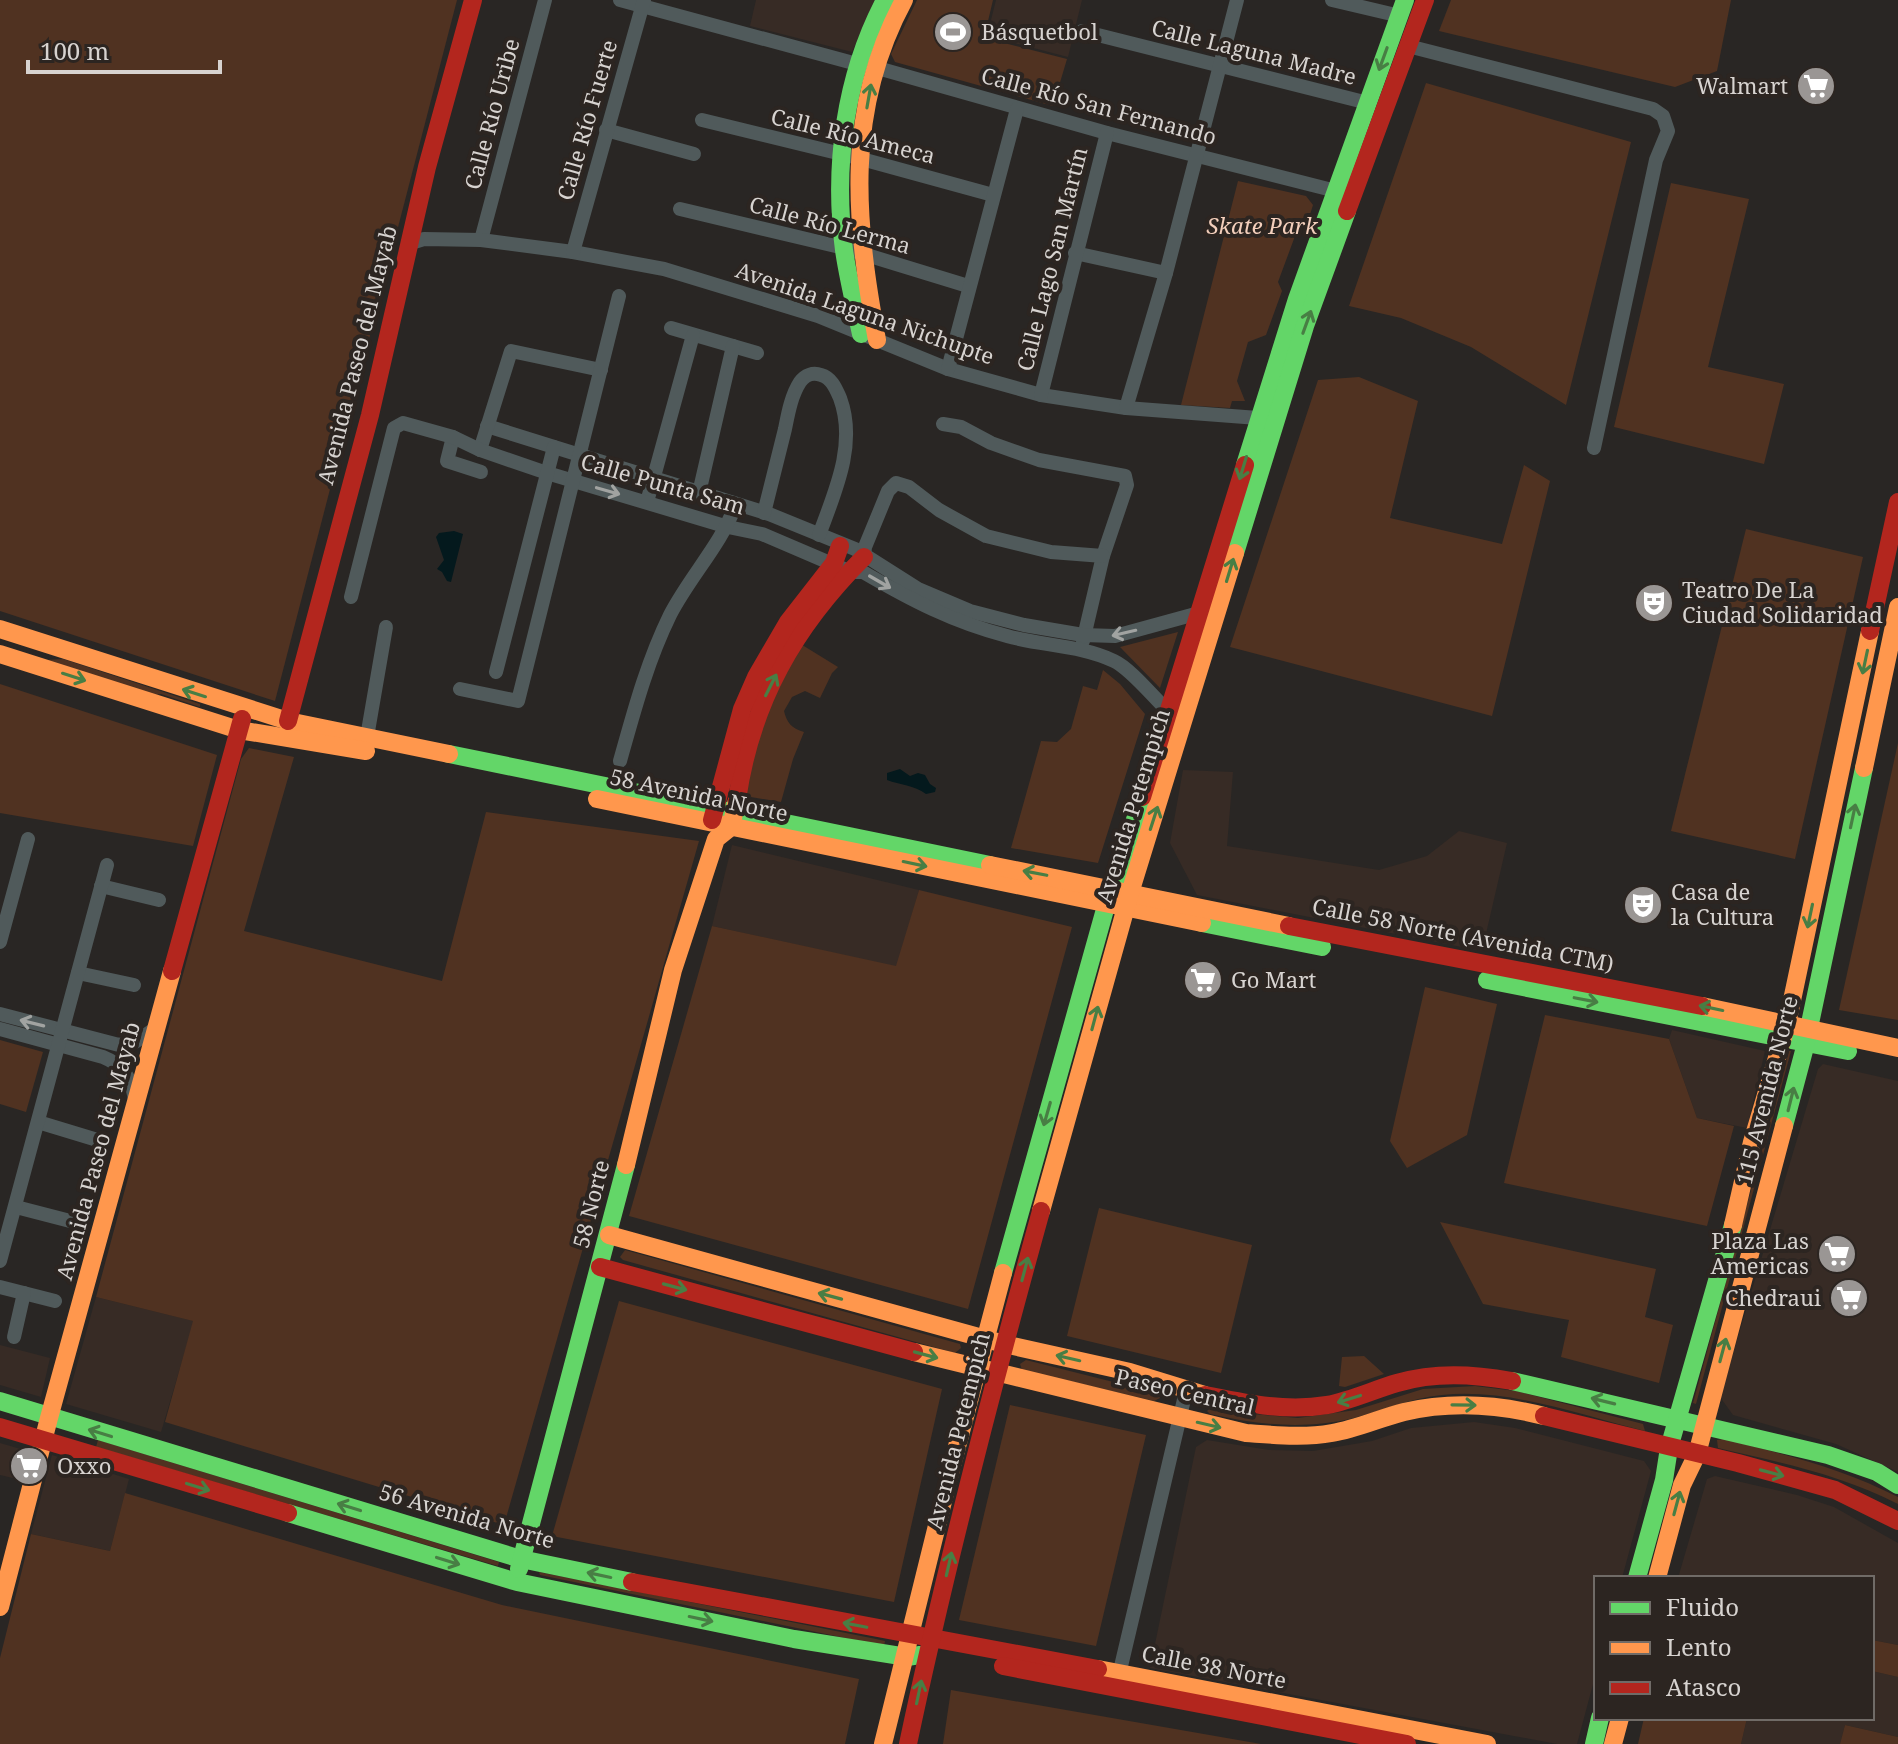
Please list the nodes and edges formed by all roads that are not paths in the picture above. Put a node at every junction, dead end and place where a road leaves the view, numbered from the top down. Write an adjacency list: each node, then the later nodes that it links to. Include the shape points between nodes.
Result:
1 (473, 0): 27 (main road, Avenida Paseo del Mayab)
2 (545, 0): 26 (street, Calle Río Uribe)
3 (620, 0): 9 (street, Calle Río San Fernando)
4 (885, 0): 14 (main road)
5 (904, 0): 14 (main road)
6 (1237, 0): 13 (street)
7 (1332, 0): 10 (street)
8 (1425, 0): 12 (main road, Avenida Petempich)
9 (643, 3): 14 (street, Calle Río San Fernando); 18 (street, Calle Río Fuerte)
10 (1402, 8): 15 (main road, Avenida Petempich, one-way to 15)
11 (1082, 31): 13 (street, Calle Laguna Madre)
12 (1408, 46): 48 (street, via 1653,109 1663,116 1668,131 1656,160); 87 (main road, Avenida Petempich, one-way to 12, via 1305,326)
13 (1221, 65): 15 (street, Calle Laguna Madre); 21 (street)
14 (866, 66): 16 (street, Calle Río San Fernando); 22 (main road)
15 (1368, 103): 23 (main road, Avenida Petempich)
16 (1017, 109): 19 (street, Calle Río San Fernando); 24 (street)
17 (702, 120): 22 (street, Calle Río Ameca)
18 (606, 130): 20 (street); 29 (street, Calle Río Fuerte)
19 (1107, 133): 21 (street, Calle Río San Fernando); 30 (street, Calle Lago San Martín)
20 (694, 154)
21 (1197, 154): 23 (street, Calle Río San Fernando); 31 (street)
22 (849, 157): 24 (street, Calle Río Ameca); 28 (main road)
23 (1336, 191): 43 (main road, Avenida Petempich)
24 (993, 195): 32 (street)
25 (680, 209): 28 (street, Calle Río Lerma)
26 (481, 240): 27 (street, Avenida Laguna Nichupte); 29 (street, Avenida Laguna Nichupte)
27 (411, 243): 78 (main road, Avenida Paseo del Mayab)
28 (853, 251): 32 (street, Calle Río Lerma); 36 (main road)
29 (573, 252): 36 (street, Avenida Laguna Nichupte, via 664,269)
30 (1075, 253): 31 (street); 41 (street, Calle Lago San Martín)
31 (1166, 273): 42 (street)
32 (968, 286): 39 (street)
33 (619, 296): 40 (street)
34 (671, 328): 35 (street)
35 (693, 335): 37 (street); 53 (street)
36 (869, 337): 39 (street, Avenida Laguna Nichupte)
37 (733, 346): 38 (street); 55 (street)
38 (757, 353)
39 (948, 369): 41 (street, Avenida Laguna Nichupte)
40 (601, 370): 45 (street, via 511,351); 50 (street)
41 (1041, 395): 42 (street, Avenida Laguna Nichupte)
42 (1126, 408): 43 (street, Avenida Laguna Nichupte)
43 (1258, 418): 68 (main road, Avenida Petempich, one-way to 68)
44 (943, 424): 63 (street, via 1039,460 1125,476 1127,485)
45 (487, 426): 47 (street, Calle Punta Sam); 49 (street)
46 (453, 437): 49 (street, Calle Punta Sam); 51 (street, via 447,461); 66 (street, Calle Punta Sam, via 403,423 394,428)
47 (554, 447): 50 (street, Calle Punta Sam); 52 (street)
48 (1594, 448)
49 (480, 450): 52 (street, Calle Punta Sam)
50 (581, 456): 53 (street, Calle Punta Sam); 54 (street)
51 (481, 472)
52 (547, 473): 54 (street, Calle Punta Sam); 73 (street)
53 (654, 478): 55 (street, Calle Punta Sam); 56 (street)
54 (573, 481): 56 (street, Calle Punta Sam, one-way to 56); 74 (street, via 518,701)
55 (699, 493): 58 (street, Calle Punta Sam)
56 (647, 502): 60 (street, Calle Punta Sam)
57 (1898, 502): 95 (main road, 115 Avenida Norte, one-way to 95)
58 (736, 504): 59 (street, Calle Punta Sam); 60 (street)
59 (764, 513): 61 (street, Calle Punta Sam); 61 (street, via 792,400 801,380 820,374 836,387 846,418 846,441)
60 (728, 527): 62 (street, Calle Punta Sam); 81 (street, via 671,613 641,682)
61 (819, 535): 62 (street, Calle Punta Sam)
62 (837, 554): 64 (street, Calle Punta Sam, via 855,549); 65 (street, Calle Punta Sam); 76 (main road, 58 Norte, via 788,622)
63 (1103, 556): 64 (street, via 1051,552 986,536 896,483 888,491); 71 (street)
64 (864, 557): 65 (main road, 58 Norte); 71 (street, Calle Punta Sam, via 918,589 970,611)
65 (851, 572): 71 (street, Calle Punta Sam, one-way to 71, via 863,572 966,625 1031,642); 76 (main road, 58 Norte, one-way to 65, via 809,620)
66 (351, 597)
67 (1898, 607): 96 (main road, 115 Avenida Norte, one-way to 67)
68 (1199, 613): 71 (street, Calle Punta Sam, one-way to 71); 77 (main road, Avenida Petempich)
69 (386, 627): 80 (street)
70 (0, 629): 75 (main road, 58 Avenida Norte, one-way to 70)
71 (1082, 642): 77 (street, Calle Punta Sam, via 1117,662)
72 (0, 654): 79 (main road, one-way to 79)
73 (496, 672)
74 (460, 689)
75 (245, 709): 78 (main road, 58 Avenida Norte); 79 (main road, Avenida Paseo del Mayab)
76 (750, 710): 82 (main road, 58 Norte); 83 (main road, 58 Norte)
77 (1168, 711): 87 (main road, Avenida Petempich, via 1118,875)
78 (288, 721): 80 (main road, 58 Avenida Norte)
79 (239, 730): 83 (main road, 58 Avenida Norte, via 367,751); 93 (main road, Avenida Paseo del Mayab)
80 (367, 737): 83 (main road, 58 Avenida Norte)
81 (620, 761)
82 (734, 820): 83 (main road, 58 Avenida Norte); 83 (main road); 87 (main road, 58 Avenida Norte)
83 (714, 824): 106 (main road, 58 Norte)
84 (28, 839): 89 (street)
85 (107, 865): 86 (street)
86 (101, 886): 88 (street); 90 (street)
87 (1118, 898): 95 (main road, Calle 58 Norte (Avenida CTM)); 113 (main road, Avenida Petempich)
88 (159, 900)
89 (0, 942)
90 (78, 973): 91 (street); 97 (street)
91 (134, 985)
92 (0, 1014): 97 (street, one-way to 92)
93 (156, 1028): 99 (street, via 135,1042); 101 (main road, Avenida Paseo del Mayab)
94 (0, 1029): 97 (street)
95 (1785, 1032): 96 (main road, Calle 58 Norte (Avenida CTM)); 119 (main road, 115 Avenida Norte)
96 (1806, 1036): 98 (main road); 100 (main road); 120 (main road, 115 Avenida Norte, one-way to 96)
97 (62, 1038): 99 (street); 102 (street)
98 (1898, 1048)
99 (106, 1050): 101 (street, via 132,1082)
100 (1898, 1061)
101 (136, 1106): 117 (main road, Avenida Paseo del Mayab)
102 (38, 1122): 103 (street); 104 (street)
103 (94, 1139)
104 (16, 1207): 105 (street); 107 (street)
105 (74, 1222)
106 (609, 1235): 108 (main road, 58 Norte); 113 (main road, Paseo Central, one-way to 106)
107 (0, 1261)
108 (600, 1267): 114 (main road, Paseo Central, one-way to 114); 127 (main road, 58 Norte)
109 (0, 1287): 110 (street)
110 (24, 1293): 111 (street); 112 (street)
111 (55, 1301)
112 (14, 1337)
113 (995, 1342): 114 (main road, Avenida Petempich); 115 (main road, Paseo Central, one-way to 113, via 1130,1372)
114 (988, 1371): 118 (main road, Paseo Central); 132 (main road, Avenida Petempich); 133 (main road, Avenida Petempich, one-way to 114)
115 (1186, 1391): 118 (street); 119 (main road, Paseo Central, one-way to 115, via 1557,1390 1450,1374 1300,1408 1258,1406)
116 (0, 1401): 117 (main road, 56 Avenida Norte)
117 (49, 1418): 122 (main road, Avenida Paseo del Mayab); 127 (main road, 56 Avenida Norte, one-way to 117)
118 (1178, 1418): 123 (main road, Paseo Central, one-way to 123, via 1246,1433 1294,1436 1333,1433 1405,1412 1457,1404 1508,1407); 136 (street)
119 (1679, 1420): 120 (main road, Paseo Central); 123 (main road, 115 Avenida Norte)
120 (1703, 1425): 124 (main road, 115 Avenida Norte); 125 (main road, Paseo Central, via 1828,1455)
121 (0, 1427): 122 (main road)
122 (43, 1440): 130 (main road, one-way to 130); 131 (main road, Avenida Paseo del Mayab)
123 (1669, 1448): 124 (main road, Paseo Central); 128 (main road)
124 (1697, 1454): 126 (main road, Paseo Central, one-way to 126, via 1835,1490); 129 (main road, 115 Avenida Norte, one-way to 124, via 1682,1485)
125 (1898, 1485)
126 (1898, 1521)
127 (521, 1559): 130 (main road, 58 Norte); 132 (main road, 56 Avenida Norte, one-way to 127)
128 (1638, 1576)
129 (1658, 1576)
130 (517, 1582): 134 (main road, one-way to 134)
131 (0, 1607)
132 (912, 1634): 133 (main road, 56 Avenida Norte); 135 (main road, Avenida Petempich)
133 (929, 1647): 135 (main road); 136 (main road, Calle 38 Norte); 140 (main road, Avenida Petempich, one-way to 133)
134 (865, 1651): 135 (main road); 139 (main road, via 890,1665 879,1730)
135 (907, 1657): 139 (main road, Avenida Petempich)
136 (1118, 1680): 141 (main road, Calle 38 Norte); 142 (main road, Calle 38 Norte)
137 (1600, 1720): 143 (main road)
138 (1619, 1720): 144 (main road)
139 (883, 1744)
140 (908, 1744)
141 (1407, 1744)
142 (1487, 1744)
143 (1594, 1744)
144 (1613, 1744)

